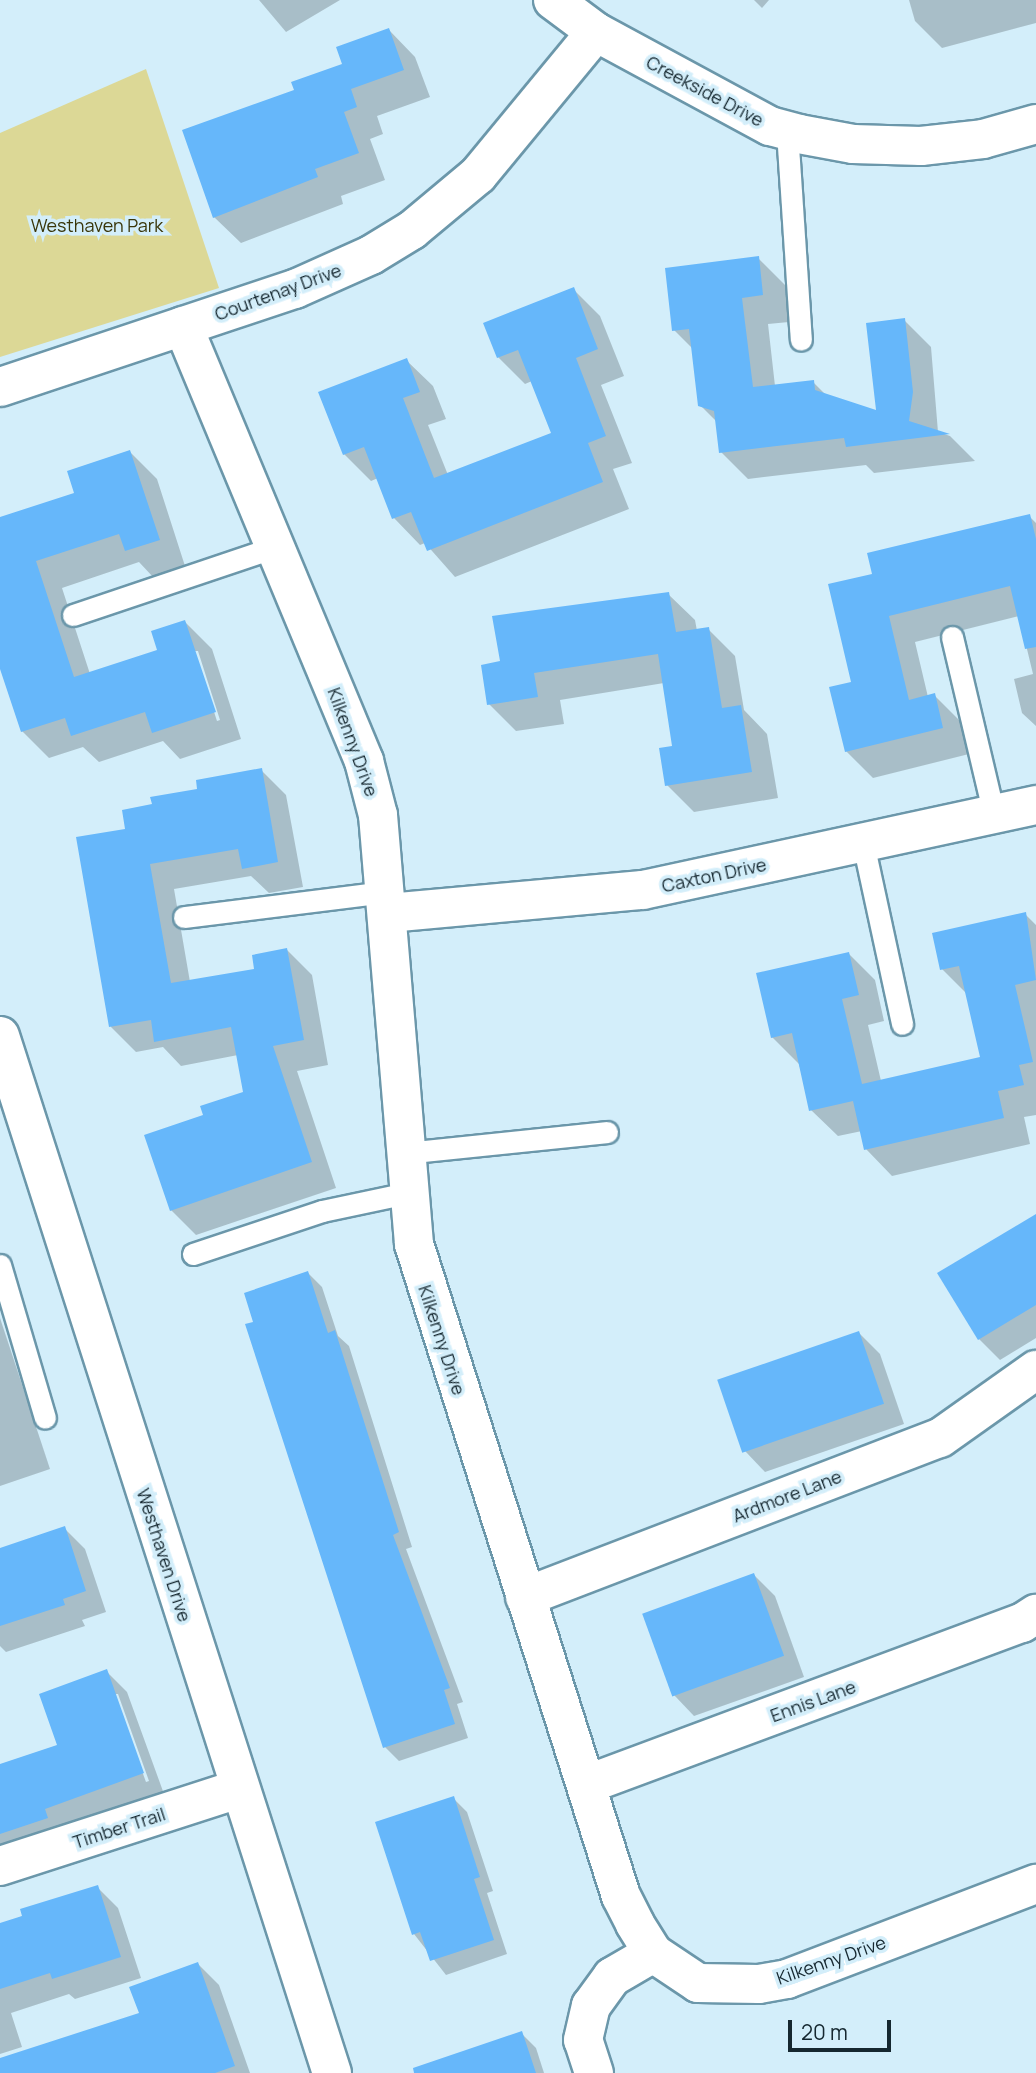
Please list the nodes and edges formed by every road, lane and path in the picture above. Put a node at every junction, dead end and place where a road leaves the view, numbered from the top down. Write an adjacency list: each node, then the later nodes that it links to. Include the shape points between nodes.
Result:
1 (553, 0): 2 (street, Creekside Drive)
2 (596, 32): 4 (street, Creekside Drive); 5 (street, Courtenay Drive, via 486,167 412,230 330,275)
3 (1036, 124): 4 (street, Creekside Drive, via 983,139 921,146 853,144)
4 (787, 131): 6 (lane)
5 (183, 326): 7 (street, Courtenay Drive); 8 (street, Kilkenny Drive)
6 (801, 340)
7 (0, 387)
8 (275, 547): 9 (lane); 14 (street, Kilkenny Drive, via 364,761 379,815)
9 (73, 615)
10 (952, 637): 12 (lane)
11 (1036, 805): 12 (street, Caxton Drive)
12 (994, 814): 13 (street, Caxton Drive)
13 (863, 843): 14 (street, Caxton Drive, via 643,890); 16 (lane)
14 (387, 902): 15 (lane, via 296,900); 19 (street, Kilkenny Drive)
15 (184, 918)
16 (902, 1024)
17 (0, 1036): 28 (street, Westhaven Drive)
18 (607, 1132): 19 (lane)
19 (404, 1153): 20 (street, Kilkenny Drive)
20 (407, 1193): 21 (lane, via 322,1211); 25 (street, Kilkenny Drive, via 424,1283)
21 (193, 1254)
22 (0, 1265): 24 (lane)
23 (1036, 1370): 25 (street, Ardmore Lane, via 940,1438)
24 (45, 1418)
25 (525, 1597): 27 (street, Kilkenny Drive)
26 (1036, 1614): 27 (street, Ennis Lane)
27 (588, 1784): 31 (street, Kilkenny Drive, via 621,1896)
28 (239, 1790): 29 (street, Timber Trail); 32 (street, Westhaven Drive)
29 (0, 1866)
30 (1036, 1884): 31 (street, Kilkenny Drive, via 788,1979 759,1984 698,1983)
31 (653, 1953): 33 (street, via 612,1977 591,2006 583,2040)
32 (332, 2073)
33 (594, 2073)

